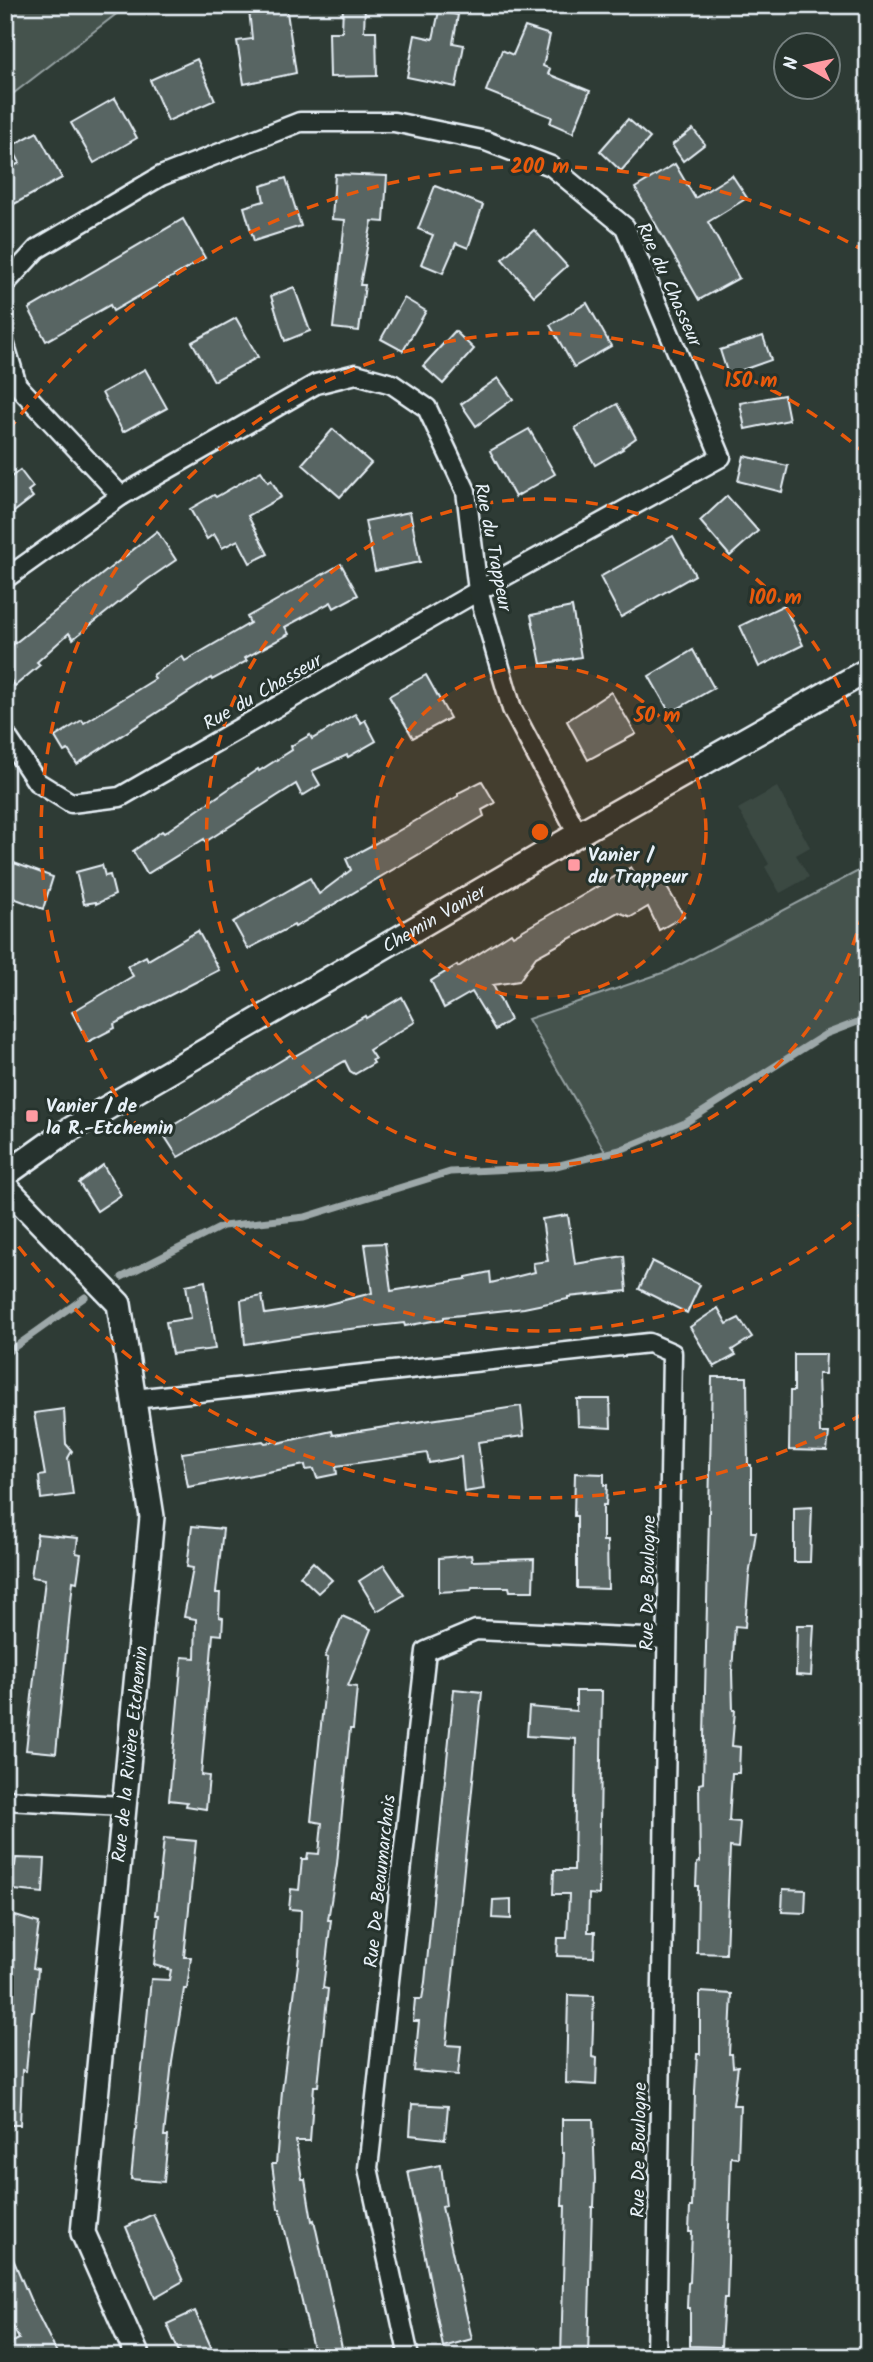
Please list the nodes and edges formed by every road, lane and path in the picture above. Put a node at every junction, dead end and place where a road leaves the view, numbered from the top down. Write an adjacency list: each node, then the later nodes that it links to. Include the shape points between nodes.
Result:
1 (5, 284): 5 (street, Rue du Chasseur, via 37,249 162,176 300,122 394,122 486,141 551,166 625,227 721,457)
2 (5, 345): 3 (street, via 17,385)
3 (121, 496): 4 (street, Rue du Trappeur); 5 (street, Rue du Trappeur, via 316,384 356,374 392,384 427,408 466,491)
4 (5, 579)
5 (478, 591): 7 (street, Rue du Chasseur, via 120,797 71,803 37,782); 8 (street, Rue du Trappeur, via 512,709)
6 (868, 670): 8 (street, Chemin Vanier)
7 (5, 734)
8 (578, 834): 9 (street, Chemin Vanier, via 64,1133)
9 (5, 1175)
10 (5, 1186): 11 (street, Rue de la Rivière Etchemin, via 119,1304)
11 (134, 1399): 12 (street, Rue De Boulogne, via 649,1343 672,1353); 14 (street, Rue de la Rivière Etchemin, via 152,1517)
12 (667, 1639): 16 (street, Rue De Beaumarchais, via 476,1630 426,1651 368,2168); 17 (street, Rue De Boulogne)
13 (5, 1801): 14 (street)
14 (124, 1806): 15 (street, Rue de la Rivière Etchemin, via 83,2233)
15 (138, 2357)
16 (410, 2357)
17 (656, 2357)

